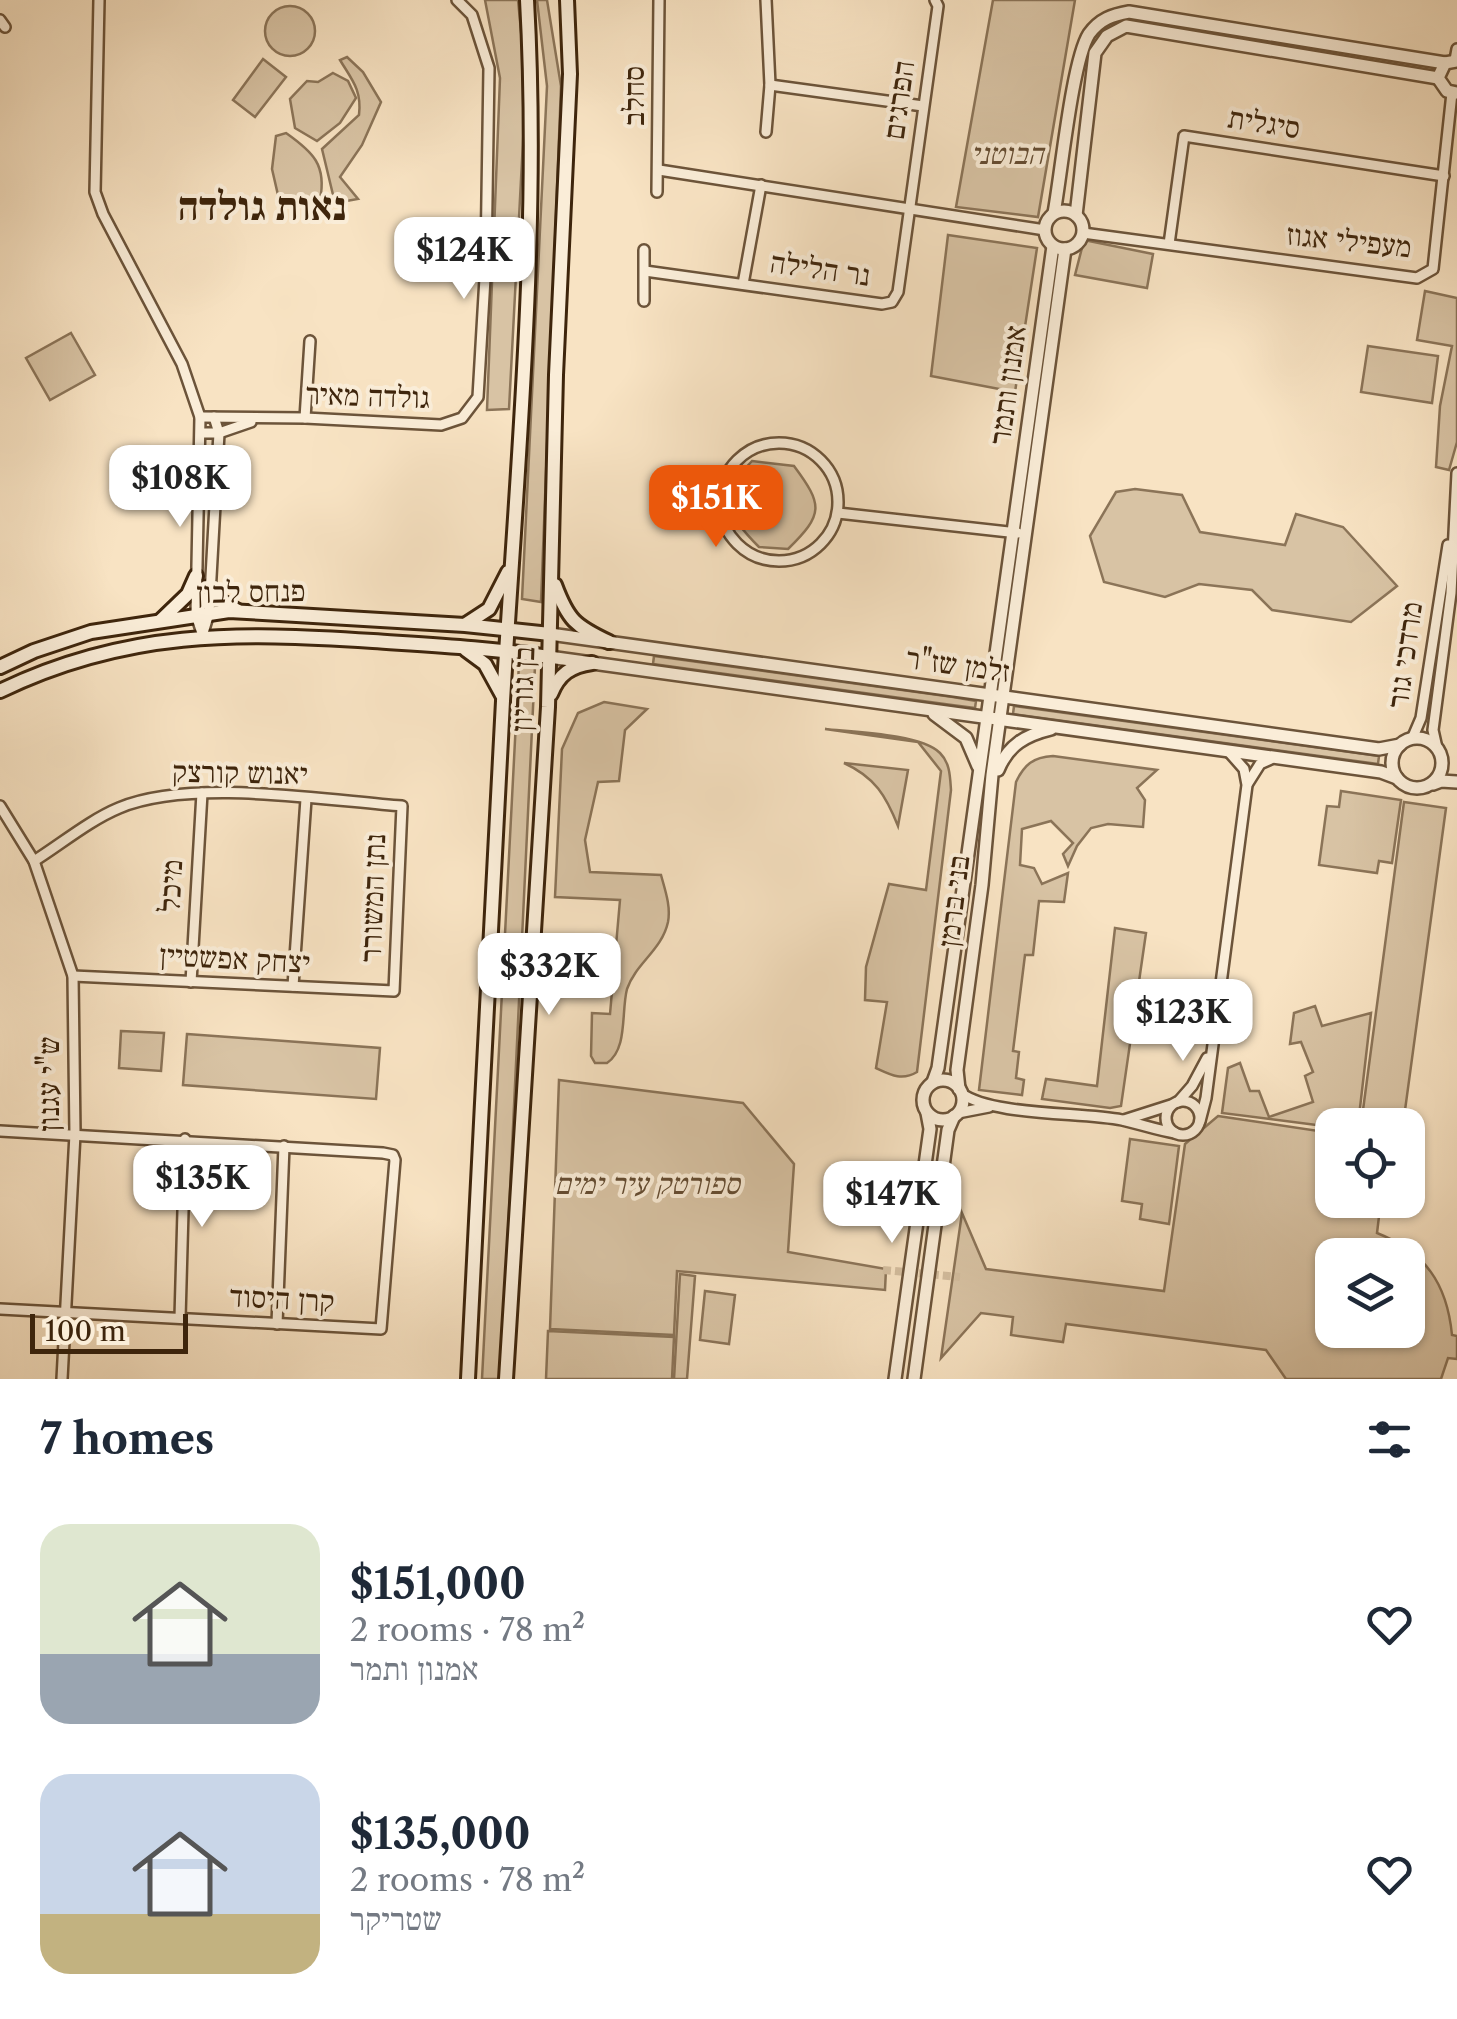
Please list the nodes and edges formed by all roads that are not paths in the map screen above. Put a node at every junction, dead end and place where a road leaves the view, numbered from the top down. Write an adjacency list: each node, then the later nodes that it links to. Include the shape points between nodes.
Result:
1 (99, 0): 30 (street, via 95,192 182,364)
2 (457, 0): 32 (street, גולדה מאיר, via 472,15 488,68 478,397 462,418 441,425)
3 (528, 0): 43 (main road, בן גוריון, via 533,102)
4 (567, 0): 45 (main road, בן גוריון)
5 (659, 0): 14 (street, סחלב)
6 (766, 0): 10 (street)
7 (935, 0): 12 (street, הפרגים)
8 (1453, 58): 9 (street); 19 (street, via 1129,12 1107,16 1088,35 1079,62)
9 (1438, 78): 11 (street); 20 (street, via 1126,26 1095,53)
10 (770, 84): 12 (street); 13 (street)
11 (1454, 93): 15 (street, מעפילי אגוז)
12 (923, 106): 18 (street, הפרגים)
13 (766, 132)
14 (659, 170): 16 (street); 17 (street, סחלב)
15 (1444, 176): 23 (street, מעפילי אגוז, via 1433,269 1418,278); 23 (street, סיגלית, via 1184,136)
16 (762, 186): 18 (street); 27 (street)
17 (658, 192)
18 (910, 208): 21 (street); 27 (street, נר הלילה, via 892,302)
19 (1054, 214): 20 (street); 21 (street)
20 (1076, 215): 22 (street)
21 (1045, 230): 24 (street)
22 (1083, 233): 23 (street, מעפילי אגוז); 24 (street, via 1077,245)
23 (1169, 244)
24 (1059, 248): 39 (street, אמנון ותמר); 40 (street, אמנון ותמר, via 1059,346)
25 (644, 250): 26 (street)
26 (645, 271): 27 (street, נר הלילה); 28 (street)
27 (743, 284)
28 (644, 301)
29 (310, 340): 32 (street)
30 (200, 416): 31 (street, גולדה מאיר); 34 (street)
31 (214, 417): 33 (street, גולדה מאיר); 35 (street)
32 (305, 418): 33 (street, גולדה מאיר)
33 (258, 419): 35 (street, גולדה מאיר)
34 (202, 433): 35 (street, גולדה מאיר); 41 (street)
35 (219, 433): 42 (street)
36 (1457, 473): 38 (street, מרדכי גור)
37 (838, 513): 37 (street, via 826,466 794,444 748,450 732,464 720,492 731,537 762,559 806,555 830,533); 39 (street)
38 (1453, 517): 47 (street, מרדכי גור); 48 (street, מרדכי גור)
39 (1012, 532): 40 (street); 60 (street, אמנון ותמר)
40 (1026, 534): 63 (street, אמנון ותמר)
41 (198, 544): 42 (street); 44 (street)
42 (212, 544): 46 (street)
43 (514, 555): 52 (main road, via 498,598 482,617); 53 (main road, בן גוריון)
44 (196, 576): 50 (street); 51 (main road, via 188,594)
45 (553, 580): 54 (main road, בן גוריון); 56 (main road, via 570,619)
46 (208, 587): 49 (main road); 50 (street)
47 (1439, 593): 48 (street); 73 (street, מרדכי גור, via 1422,718)
48 (1454, 593): 75 (street, מרדכי גור, via 1433,730)
49 (240, 612): 50 (main road, פנחס לבון); 52 (main road, פנחס לבון)
50 (203, 614): 51 (main road, פנחס לבון); 55 (street)
51 (158, 621): 62 (main road, פנחס לבון, via 91,632)
52 (464, 624): 53 (main road, פנחס לבון)
53 (510, 628): 54 (main road, זלמן שז"ר); 58 (main road, בן גוריון)
54 (550, 634): 56 (street, זלמן שז"ר); 59 (main road, בן גוריון)
55 (203, 636): 57 (main road, פנחס לבון); 65 (main road, פנחס לבון, via 96,653)
56 (608, 642): 64 (street, זלמן שז"ר)
57 (459, 647): 58 (main road, פנחס לבון); 67 (main road, via 486,664)
58 (507, 651): 59 (main road, זלמן שז"ר); 67 (main road, בן גוריון)
59 (549, 657): 61 (street, זלמן שז"ר); 69 (main road, בן גוריון)
60 (994, 660): 64 (street, via 976,684); 66 (street, אמנון ותמר)
61 (592, 663): 69 (main road, via 564,674); 70 (street, זלמן שז"ר)
62 (0, 667)
63 (1008, 667): 66 (street, אמנון ותמר); 68 (street, via 1013,684)
64 (954, 690): 66 (street, זלמן שז"ר)
65 (0, 691)
66 (996, 696): 68 (street, זלמן שז"ר); 71 (street, אמנון ותמר)
67 (504, 699): 112 (main road, בן גוריון)
68 (1037, 701): 73 (street, זלמן שז"ר, via 1379,749)
69 (548, 706): 113 (main road, בן גוריון)
70 (926, 710): 71 (street, זלמן שז"ר); 78 (street, via 966,738)
71 (993, 719): 72 (street, זלמן שז"ר); 78 (street, בני ברמן); 87 (street, בני ברמן)
72 (1056, 728): 74 (street, זלמן שז"ר); 87 (street, via 1010,750)
73 (1406, 742): 75 (street, via 1424,740); 79 (street, via 1392,762)
74 (1226, 751): 76 (street, זלמן שז"ר); 81 (street, via 1239,760)
75 (1439, 751): 77 (street); 82 (street, via 1440,774)
76 (1274, 758): 79 (street, זלמן שז"ר); 81 (street, via 1260,764)
77 (1457, 763)
78 (979, 771): 94 (street, בני ברמן)
79 (1397, 778): 82 (street, via 1412,788)
80 (1457, 782): 82 (street)
81 (1247, 786): 93 (street)
82 (1429, 786)
83 (202, 793): 84 (street, יאנוש קורצק); 88 (street, יאנוש קורצק, via 168,794 116,809); 90 (street, מיכל)
84 (306, 799): 86 (street, יאנוש קורצק); 91 (street)
85 (0, 806): 88 (street, ש"י עגנון)
86 (402, 806): 92 (street, נתן המשורר)
87 (989, 808): 95 (street, בני ברמן, via 957,1070)
88 (34, 861): 89 (street, ש"י עגנון)
89 (73, 976): 90 (street, יצחק אפשטיין); 104 (street, ש"י עגנון)
90 (191, 982): 91 (street, יצחק אפשטיין)
91 (293, 986): 92 (street, יצחק אפשטיין)
92 (394, 991)
93 (1213, 1041): 96 (street, via 1200,1075); 101 (street)
94 (933, 1082): 95 (street, via 950,1081); 98 (street, via 922,1098)
95 (960, 1091): 97 (street); 99 (street)
96 (1176, 1103): 100 (street); 101 (street, via 1193,1104); 103 (street, via 1166,1120)
97 (1010, 1107): 99 (street); 100 (street)
98 (927, 1113): 99 (street, via 937,1119); 114 (street)
99 (956, 1115): 115 (street, via 948,1130)
100 (1122, 1120): 103 (street)
101 (1200, 1121): 103 (street, via 1194,1131)
102 (0, 1131): 104 (street)
103 (1175, 1133)
104 (75, 1134): 105 (street); 108 (street, ש"י עגנון)
105 (185, 1140): 106 (street); 109 (street)
106 (284, 1146): 110 (street); 110 (street, קרן היסוד, via 395,1160 381,1329)
107 (0, 1309): 108 (street, קרן היסוד)
108 (65, 1312): 109 (street, קרן היסוד); 111 (street, ש"י עגנון)
109 (180, 1318): 110 (street, קרן היסוד)
110 (278, 1324)
111 (62, 1379)
112 (468, 1379)
113 (506, 1379)
114 (895, 1379)
115 (914, 1379)

